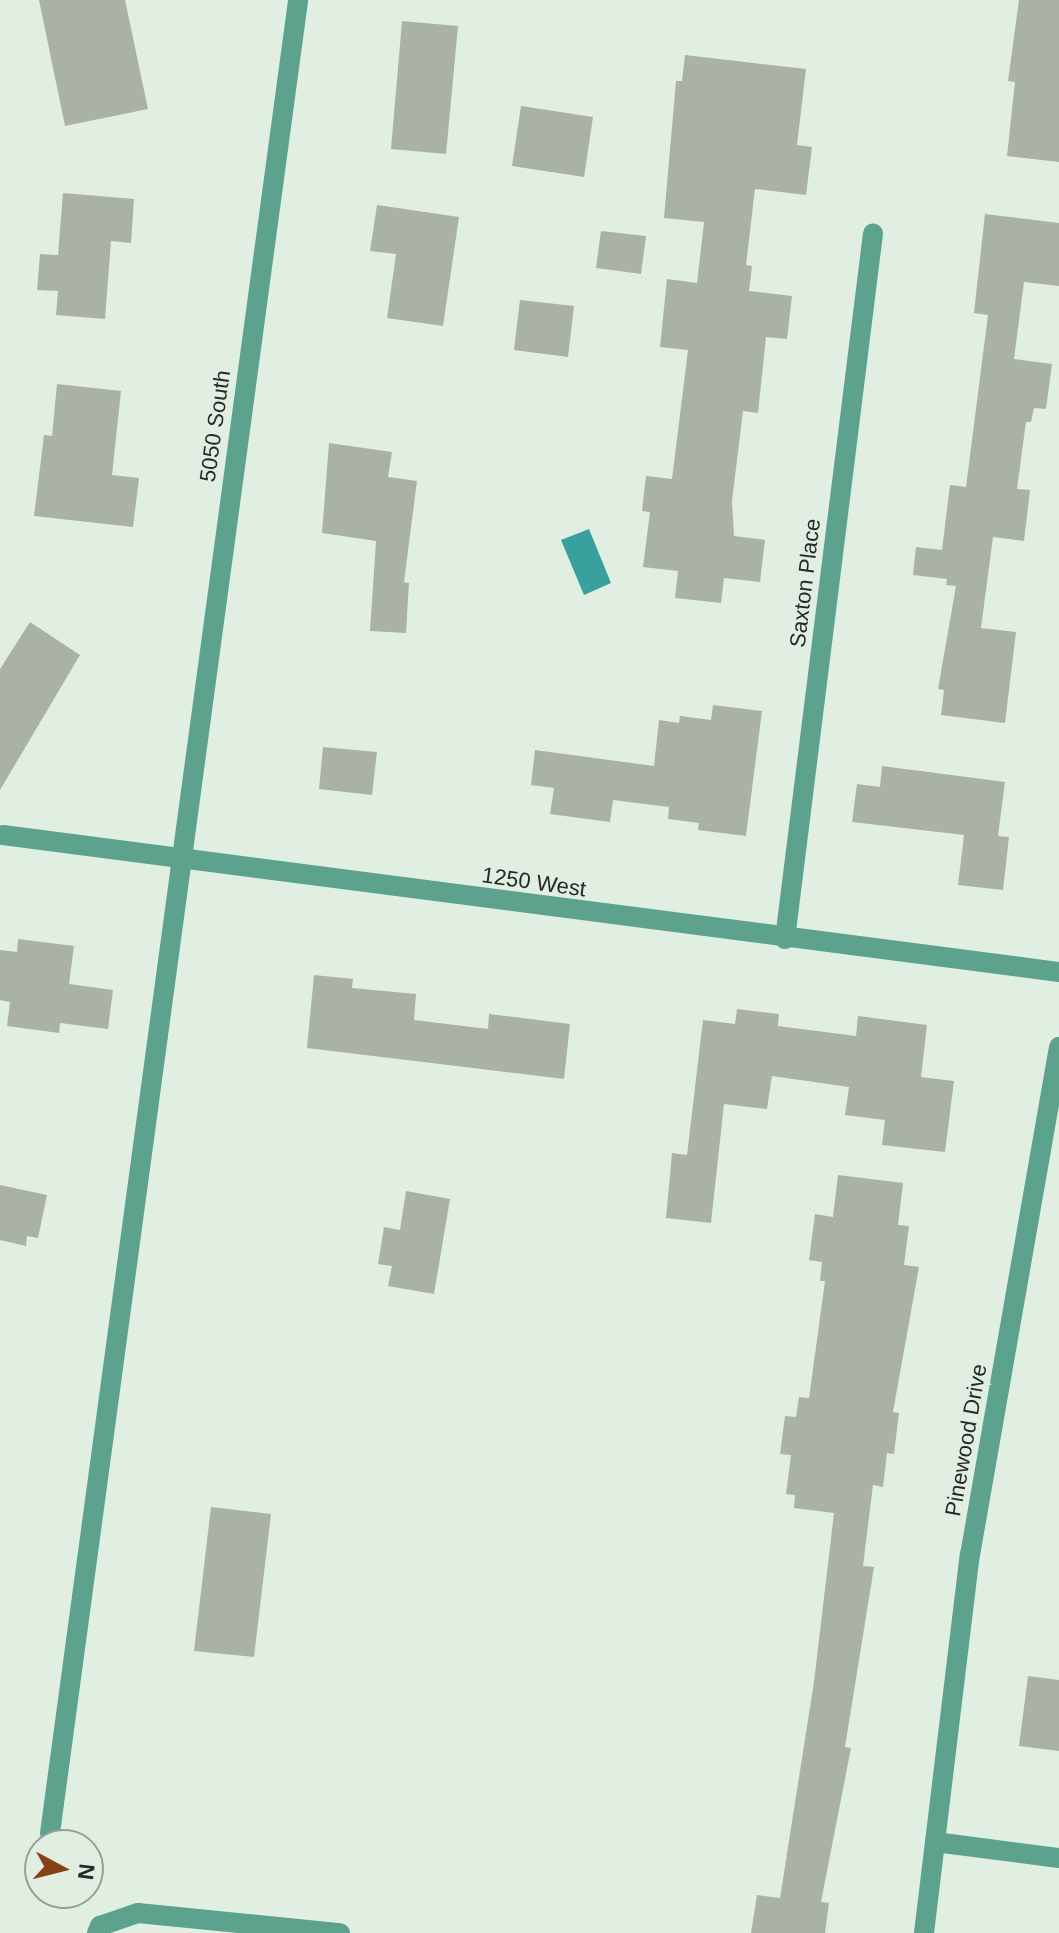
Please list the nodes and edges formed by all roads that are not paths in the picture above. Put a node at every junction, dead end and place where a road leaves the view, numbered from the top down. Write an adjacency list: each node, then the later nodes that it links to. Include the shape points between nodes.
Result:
1 (298, 0): 4 (street, 5050 South)
2 (873, 233): 5 (street, Saxton Place)
3 (3, 835): 4 (street, 1250 West)
4 (181, 858): 5 (street, 1250 West); 8 (street, 5050 South)
5 (785, 939): 6 (street, 1250 West)
6 (1059, 972)
7 (1059, 1047): 9 (street, Pinewood Drive, via 970,1555)
8 (51, 1829)
9 (935, 1842): 10 (street); 13 (street, Pinewood Drive)
10 (1059, 1858)
11 (99, 1930): 12 (street, via 138,1913)
12 (340, 1933)
13 (924, 1933)

